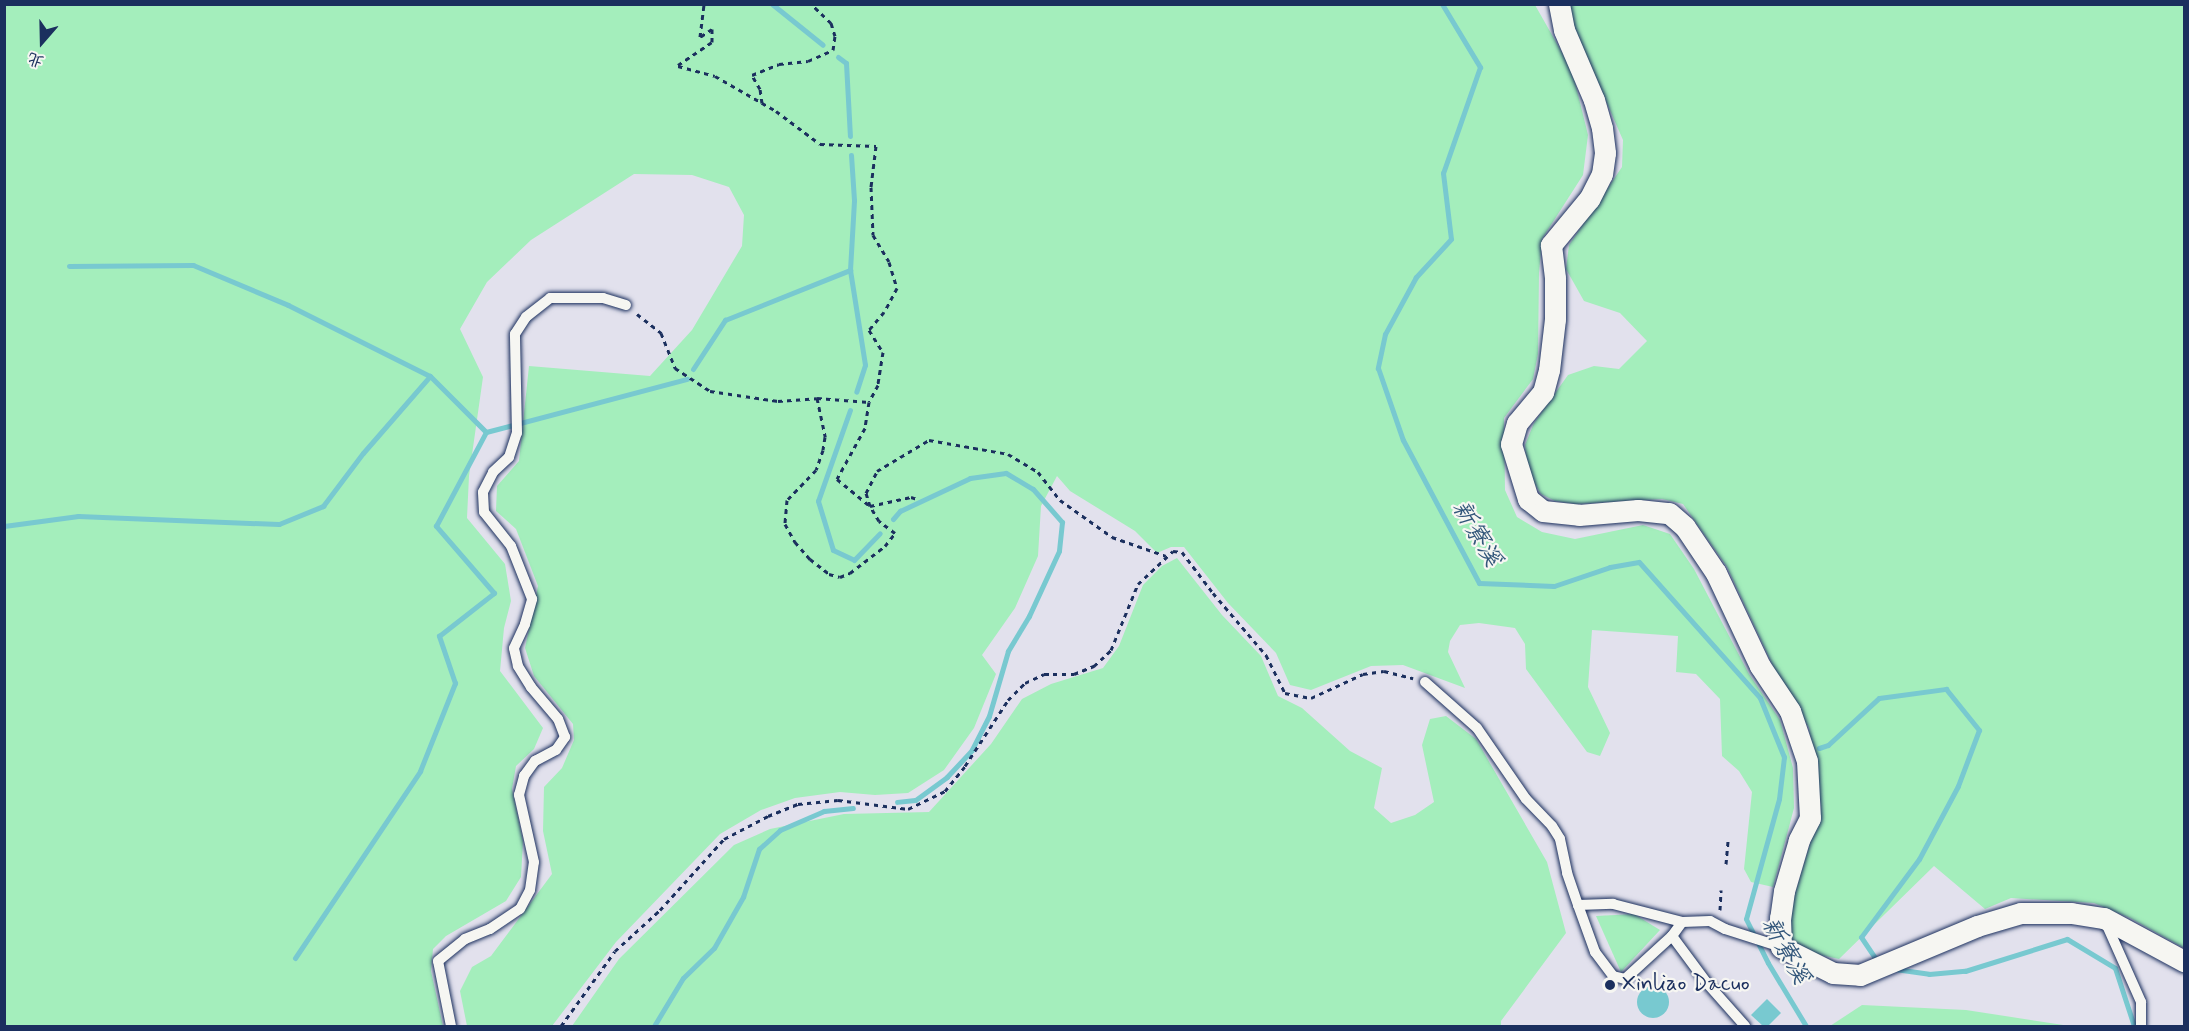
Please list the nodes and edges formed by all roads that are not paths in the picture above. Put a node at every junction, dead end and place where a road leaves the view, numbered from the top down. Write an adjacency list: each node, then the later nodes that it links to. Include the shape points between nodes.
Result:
1 (1559, 4): 8 (street, via 1564,30 1594,100 1605,153 1602,174 1589,199 1551,245 1555,319 1549,370 1543,392 1517,423 1512,444 1528,499 1543,511 1579,515 1638,510 1669,513 1685,527 1716,573 1760,666 1790,711 1807,761 1810,818 1784,891)
2 (626, 305): 10 (lane, via 603,298 550,298 526,317 515,334 517,433 509,457 493,472 483,492 484,512 511,546 532,599 514,648 518,666 558,719 565,737 556,750 535,762 524,776 519,795 534,862 530,890 520,909 490,930 465,939 438,961)
3 (1425, 682): 4 (lane, via 1477,728 1526,799 1552,826 1560,839)
4 (1578, 905): 6 (lane, via 1613,904); 7 (lane, via 1591,944 1613,976 1625,978)
5 (2104, 918): 8 (street, via 2071,913 2021,913 1977,926 1860,975 1833,973); 9 (street); 12 (lane, via 2142,1002)
6 (1682, 922): 7 (lane); 8 (lane, via 1710,921)
7 (1672, 936): 11 (lane)
8 (1773, 944)
9 (2184, 960)
10 (451, 1026)
11 (1745, 1026)
12 (2141, 1026)

